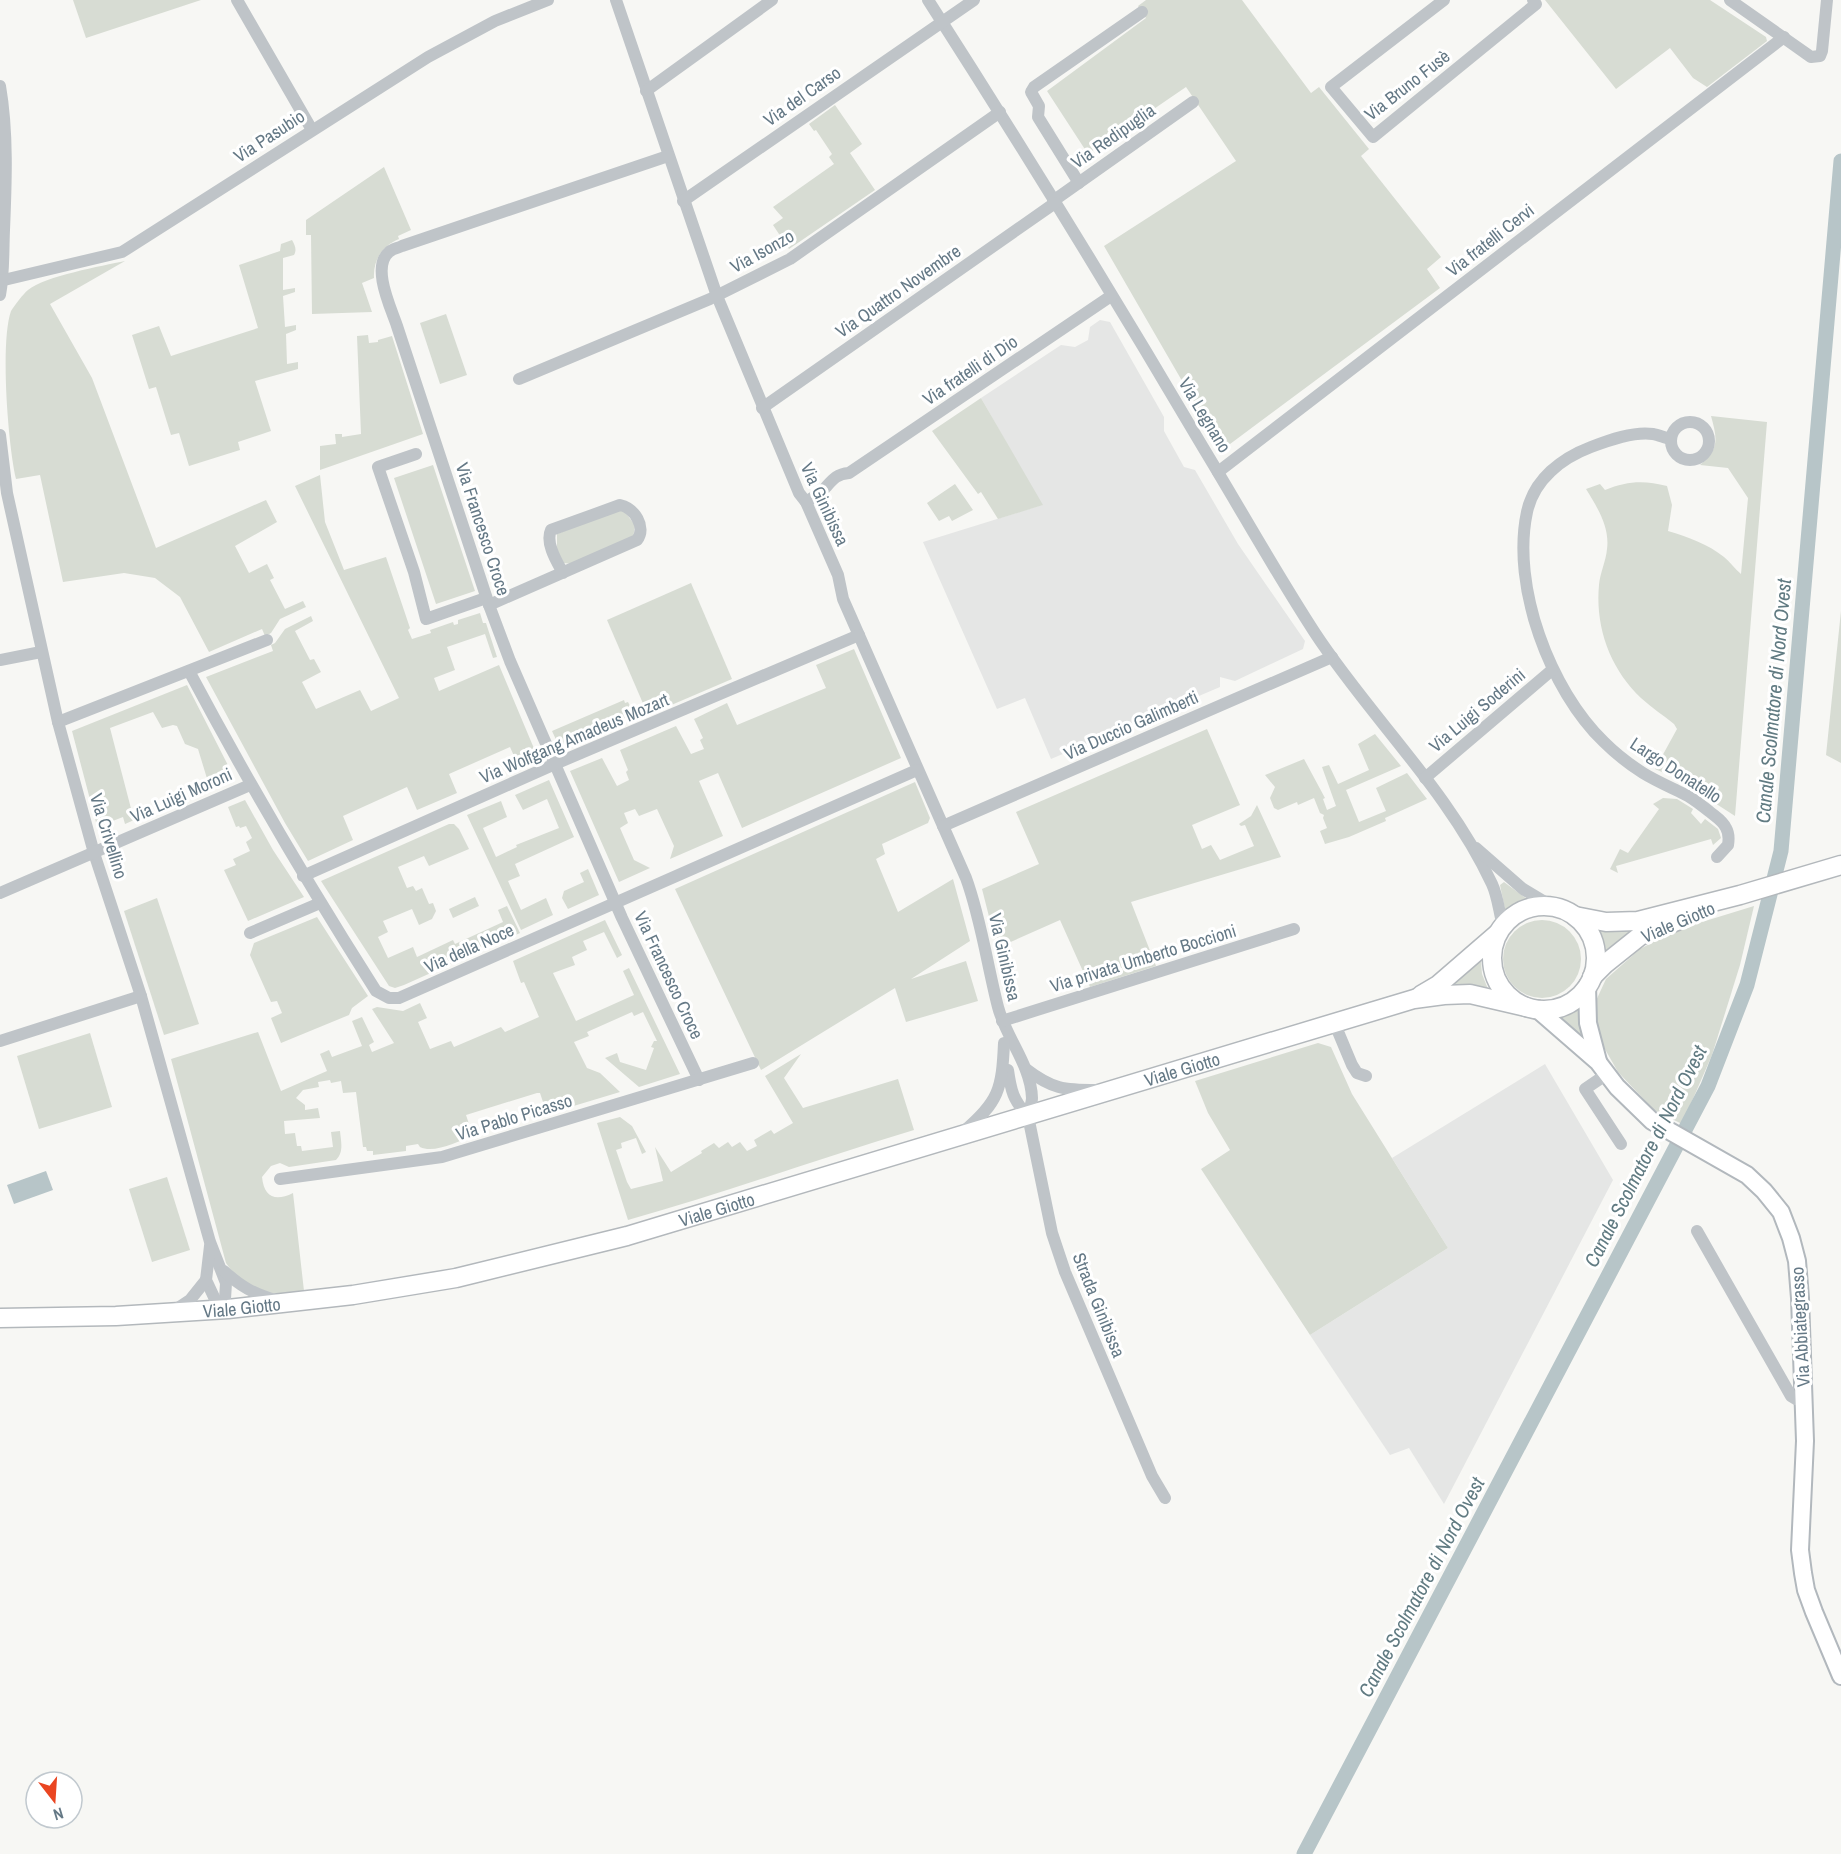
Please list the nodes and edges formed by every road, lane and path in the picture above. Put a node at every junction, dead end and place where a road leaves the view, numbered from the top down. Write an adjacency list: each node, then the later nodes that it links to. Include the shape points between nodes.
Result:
1 (237, 0): 18 (street)
2 (548, 0): 18 (street, Via Pasubio, via 495,21 428,57)
3 (616, 0): 15 (street, Via Ginibissa)
4 (772, 0): 15 (street)
5 (928, 0): 12 (street, Via Legnano)
6 (974, 0): 12 (street, Via del Carso)
7 (1444, 0): 8 (street, Via Bruno Fusè, via 1331,87 1373,137 1536,4)
8 (1533, 0)
9 (1730, 0): 13 (street)
10 (1827, 0): 13 (street, via 1820,56 1811,57)
11 (1142, 12): 20 (street, via 1031,92 1039,106 1038,117)
12 (942, 21): 17 (street, Via Legnano); 21 (street, Via del Carso)
13 (1784, 37): 32 (street, Via fratelli Cervi)
14 (0, 86): 23 (street, via 6,196)
15 (646, 91): 19 (street, Via Ginibissa)
16 (1193, 102): 20 (street, Via Redipuglia)
17 (1000, 112): 22 (street, Via Legnano); 25 (street, Via Isonzo, via 790,259)
18 (312, 130): 23 (street, Via Pasubio, via 122,252)
19 (668, 156): 21 (street, Via Ginibissa); 35 (street, Via Francesco Croce, via 402,246 388,253 381,266 383,283)
20 (1079, 183): 22 (street, Via Redipuglia)
21 (683, 201): 25 (street, Via Ginibissa)
22 (1054, 202): 26 (street, Via Legnano); 28 (street, Via Quattro Novembre)
23 (1, 281): 24 (street)
24 (0, 295)
25 (717, 296): 27 (street, Via Isonzo); 28 (street, Via Ginibissa)
26 (1111, 296): 32 (street, Via Legnano); 33 (street, Via fratelli di Dio, via 849,472 829,481)
27 (519, 379)
28 (762, 408): 33 (street, Via Ginibissa)
29 (0, 435): 38 (street, Via Crivellino, via 7,493)
30 (1671, 439): 41 (street, Largo Donatello, via 1653,434 1601,443 1569,456 1534,492 1525,520 1526,582 1534,620)
31 (416, 454): 35 (street, via 378,467 426,619)
32 (1218, 472): 39 (street, Via Legnano)
33 (806, 502): 36 (street, Via Ginibissa)
34 (563, 573): 34 (street, via 637,540 640,530 632,509 620,505 551,530 550,542); 35 (street)
35 (487, 602): 44 (street, Via Francesco Croce)
36 (859, 634): 44 (street, Via Wolfgang Amadeus Mozart); 45 (street, Via Ginibissa)
37 (267, 640): 42 (street)
38 (42, 652): 40 (street); 43 (street, Via Crivellino)
39 (1332, 657): 46 (street, Via Legnano); 48 (street, Via Duccio Galimberti)
40 (0, 660)
41 (1552, 670): 46 (street, Via Luigi Soderini); 51 (street, Largo Donatello, via 1586,723 1605,744 1723,822 1728,829 1728,845)
42 (189, 671): 43 (street); 47 (street, Via della Noce)
43 (58, 722): 50 (street, Via Crivellino)
44 (555, 764): 53 (street, Via Wolfgang Amadeus Mozart); 56 (street, Via Francesco Croce)
45 (917, 770): 48 (street, Via Ginibissa); 56 (street, Via della Noce)
46 (1425, 778): 49 (street, Via Legnano)
47 (250, 785): 50 (street, Via Luigi Moroni); 53 (street, Via della Noce)
48 (944, 826): 67 (street, Via Ginibissa, via 974,900)
49 (1466, 838): 58 (street, Via Legnano, via 1523,889); 61 (street, Via Legnano, via 1493,885)
50 (94, 853): 54 (street, Via Luigi Moroni); 64 (street, Via Crivellino)
51 (1718, 857)
52 (1841, 865): 55 (main road, Viale Giotto)
53 (303, 876): 57 (street, Via della Noce)
54 (0, 893)
55 (1740, 895): 59 (main road, Viale Giotto, via 1638,921 1606,922); 63 (main road, Viale Giotto, via 1640,936)
56 (615, 902): 57 (street, Via della Noce, via 399,998 376,991); 75 (street, Via Francesco Croce)
57 (320, 903): 62 (street)
58 (1553, 906): 59 (main road, Viale Giotto); 61 (main road, Viale Giotto, via 1519,912)
59 (1575, 916): 63 (main road, Viale Giotto, via 1593,941 1596,959)
60 (1294, 929): 67 (street, Via privata Umberto Boccioni)
61 (1500, 929): 65 (main road, Viale Giotto, via 1438,985); 66 (main road, via 1492,950 1495,976 1513,1000)
62 (250, 933)
63 (1590, 981): 66 (main road, Viale Giotto, via 1579,996 1563,1006); 72 (street, Via Abbiategrasso, via 1588,1023)
64 (141, 996): 69 (street); 82 (street, Via Crivellino)
65 (1414, 999): 66 (main road, Viale Giotto, via 1470,994); 68 (main road, Viale Giotto)
66 (1532, 1008): 72 (street, Via Abbiategrasso)
67 (1002, 1021): 70 (street, Via Ginibissa); 73 (street, Via Ginibissa)
68 (1334, 1022): 74 (street, via 1352,1065 1357,1073); 76 (main road, Viale Giotto)
69 (0, 1041)
70 (1004, 1043): 77 (street, Via Ginibissa, via 1011,1094); 78 (street, Via Ginibissa, via 1003,1078 995,1100)
71 (753, 1063): 75 (street, Via Pablo Picasso)
72 (1602, 1068): 79 (street, via 1585,1089); 89 (street, Via Abbiategrasso, via 1652,1121 1747,1175 1781,1212 1798,1270)
73 (1026, 1069): 76 (street, via 1063,1090); 77 (street, Via Ginibissa, via 1032,1098)
74 (1366, 1076)
75 (699, 1080): 80 (street, Via Pablo Picasso, via 442,1157)
76 (1112, 1090): 77 (main road, Viale Giotto)
77 (1028, 1116): 78 (main road, Viale Giotto); 90 (street, Strada Ginibissa, via 1052,1233 1065,1272)
78 (956, 1137): 85 (main road, Viale Giotto, via 627,1236 456,1278)
79 (1621, 1144)
80 (279, 1179)
81 (1697, 1231): 89 (street, via 1791,1396)
82 (210, 1242): 83 (street, Via Crivellino); 84 (street, Via Crivellino)
83 (220, 1268): 85 (street, Via Crivellino, via 238,1285); 86 (street, Via Crivellino, via 226,1283)
84 (206, 1280): 86 (street); 87 (street, via 190,1300)
85 (283, 1303): 86 (main road, Viale Giotto)
86 (220, 1310): 87 (main road, Viale Giotto)
87 (172, 1313): 88 (main road, Viale Giotto)
88 (0, 1318)
89 (1803, 1400): 91 (street, Via Abbiategrasso, via 1803,1573 1814,1612)
90 (1165, 1498)
91 (1841, 1676)

